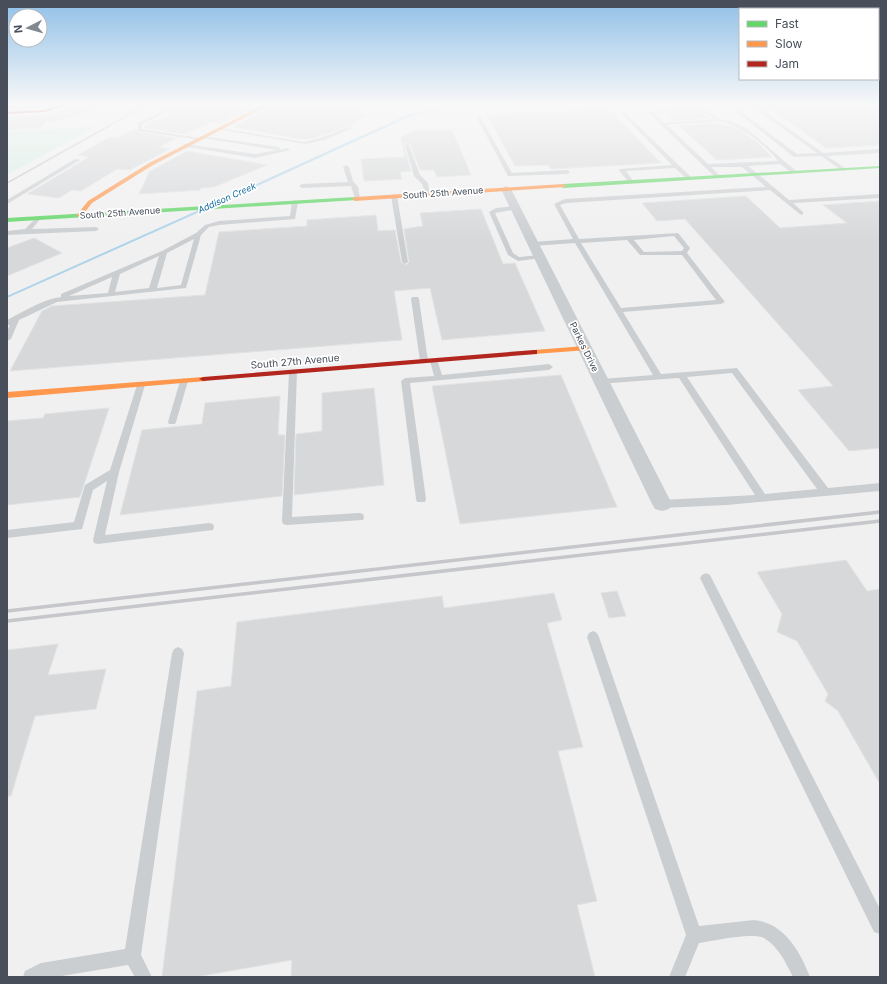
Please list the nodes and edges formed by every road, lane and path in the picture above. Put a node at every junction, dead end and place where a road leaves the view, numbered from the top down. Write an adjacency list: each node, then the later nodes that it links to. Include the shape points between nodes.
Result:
1 (178, 150): 42 (main road, via 90,202)
2 (212, 150): 3 (lane, via 254,156)
3 (285, 150)
4 (409, 150): 33 (lane, via 417,176 425,183)
5 (496, 150): 23 (lane, via 510,175)
6 (660, 150): 16 (lane)
7 (689, 150): 17 (lane)
8 (769, 150): 14 (lane)
9 (788, 150): 12 (lane, via 796,156)
10 (817, 150): 12 (lane)
11 (880, 151): 12 (lane)
12 (823, 154): 20 (lane)
13 (77, 160): 37 (lane)
14 (782, 162): 15 (lane); 22 (lane)
15 (743, 165): 17 (lane); 24 (lane)
16 (676, 166): 26 (lane); 27 (lane, via 622,170)
17 (706, 166): 25 (lane)
18 (346, 167): 28 (lane)
19 (880, 167): 20 (main road, South 25th Avenue)
20 (843, 169): 22 (main road, South 25th Avenue)
21 (567, 172): 23 (lane)
22 (794, 172): 24 (main road, South 25th Avenue)
23 (536, 174): 30 (lane)
24 (755, 174): 25 (main road, South 25th Avenue); 31 (lane)
25 (718, 177): 26 (main road, South 25th Avenue)
26 (689, 178): 27 (main road, South 25th Avenue)
27 (631, 182): 30 (main road, South 25th Avenue)
28 (352, 184): 29 (lane); 36 (lane)
29 (302, 186)
30 (544, 187): 32 (main road, South 25th Avenue)
31 (771, 188): 39 (lane); 50 (lane, via 565,201 557,204)
32 (506, 189): 33 (main road, South 25th Avenue); 40 (street, Parkes Drive)
33 (428, 194): 34 (main road, South 25th Avenue)
34 (394, 196): 36 (main road, South 25th Avenue); 54 (lane)
35 (880, 196): 39 (lane)
36 (358, 198): 38 (main road, South 25th Avenue)
37 (7, 202)
38 (295, 202): 42 (main road, South 25th Avenue); 48 (lane, via 293,218 219,223 208,226)
39 (787, 202): 41 (lane)
40 (515, 208): 51 (street, Parkes Drive); 51 (lane, via 492,212 510,254 518,259)
41 (801, 213)
42 (79, 216): 43 (main road, South 25th Avenue)
43 (38, 218): 44 (main road, South 25th Avenue); 46 (lane)
44 (7, 220)
45 (96, 229): 46 (lane)
46 (27, 232): 47 (lane)
47 (7, 233)
48 (198, 234): 52 (lane); 56 (lane, via 184,288)
49 (629, 238): 50 (lane); 53 (lane, via 642,254); 53 (lane, via 676,234 687,248)
50 (577, 241): 51 (lane); 60 (lane)
51 (536, 251): 64 (street, Parkes Drive)
52 (164, 252): 55 (lane); 56 (lane)
53 (684, 253): 60 (lane, via 721,302)
54 (405, 262)
55 (117, 273): 57 (lane); 59 (lane)
56 (152, 291): 57 (lane)
57 (111, 295): 59 (lane)
58 (415, 299): 65 (lane)
59 (55, 300): 61 (lane)
60 (619, 310): 70 (lane)
61 (17, 317): 62 (lane); 63 (lane)
62 (7, 323)
63 (7, 339)
64 (584, 348): 66 (main road, South 27th Avenue); 73 (street, Parkes Drive)
65 (424, 361): 66 (main road, South 27th Avenue); 68 (main road, South 27th Avenue)
66 (434, 361): 71 (lane)
67 (549, 367): 71 (lane)
68 (293, 372): 72 (main road, South 27th Avenue); 83 (lane, via 287,521)
69 (682, 375): 70 (lane); 79 (lane, via 734,370); 81 (lane)
70 (660, 377): 73 (lane)
71 (440, 378): 80 (lane, via 405,381)
72 (184, 381): 74 (main road, South 27th Avenue); 76 (lane)
73 (601, 382): 82 (street, Parkes Drive)
74 (141, 385): 75 (main road, South 27th Avenue); 77 (lane)
75 (7, 396)
76 (172, 422)
77 (114, 472): 84 (lane, via 98,540); 85 (lane, via 89,488 78,526)
78 (880, 487): 79 (lane)
79 (825, 492): 81 (lane)
80 (420, 498)
81 (762, 498): 82 (lane)
82 (662, 504)
83 (359, 517)
84 (209, 527)
85 (7, 534)
86 (706, 578): 89 (lane)
87 (593, 637): 90 (lane)
88 (178, 653): 91 (lane)
89 (880, 926)
90 (694, 935): 94 (lane); 95 (lane, via 748,929 763,930 783,942)
91 (132, 956): 92 (lane, via 41,971); 93 (lane)
92 (31, 977)
93 (144, 977)
94 (677, 977)
95 (802, 977)

